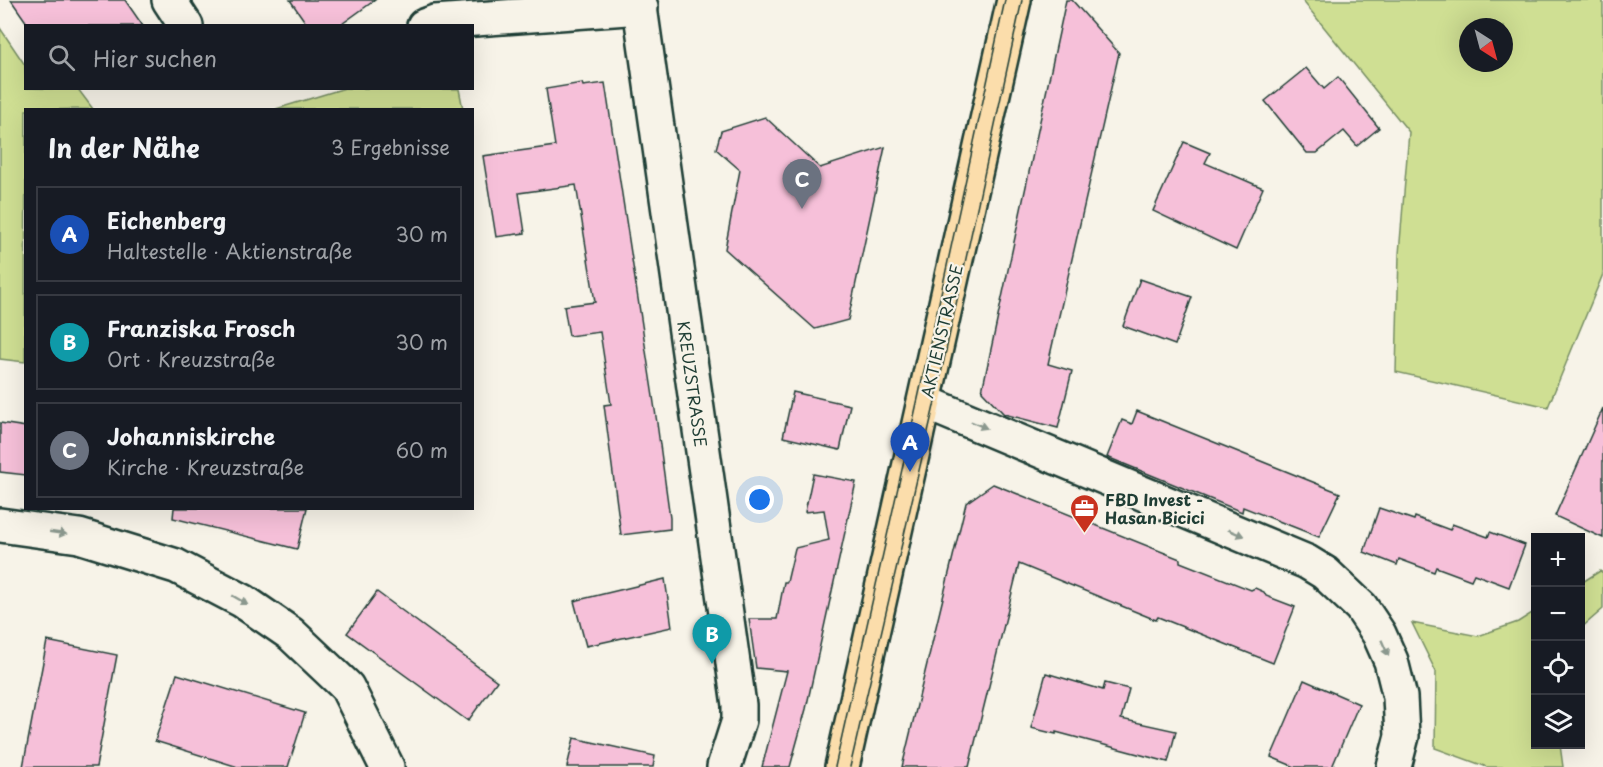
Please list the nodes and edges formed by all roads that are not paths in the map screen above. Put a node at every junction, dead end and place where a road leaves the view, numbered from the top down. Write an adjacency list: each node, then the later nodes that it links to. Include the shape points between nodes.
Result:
1 (169, 0): 4 (street)
2 (1014, 0): 6 (main road, AKTIENSTRASSE)
3 (640, 4): 5 (street); 9 (street, KREUZSTRASSE, via 739,705 739,720)
4 (185, 24)
5 (430, 24)
6 (924, 404): 10 (main road, AKTIENSTRASSE); 11 (street, one-way to 11, via 1307,562 1325,573 1361,607 1391,661 1400,697 1402,736)
7 (0, 525): 8 (street, one-way to 8, via 79,536 176,566 243,601 291,634 347,687)
8 (387, 767)
9 (724, 767)
10 (842, 767)
11 (1394, 767)

